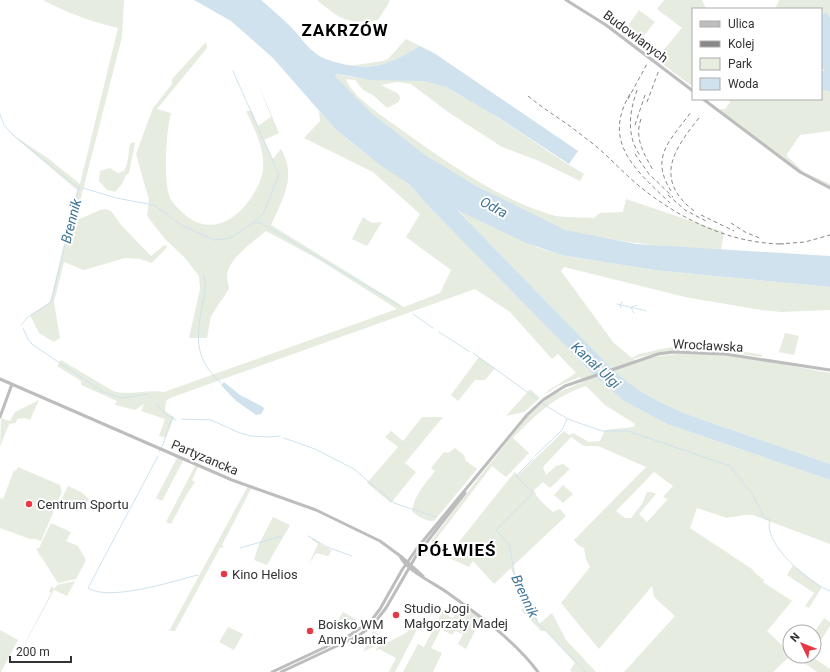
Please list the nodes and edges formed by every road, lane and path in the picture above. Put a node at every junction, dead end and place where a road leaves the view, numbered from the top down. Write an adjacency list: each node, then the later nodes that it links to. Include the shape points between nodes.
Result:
1 (566, 0): 2 (main road, Budowlanych, via 606,25)
2 (692, 90)
3 (704, 100): 4 (main road, via 800,172)
4 (830, 188)
5 (830, 370): 9 (main road, Wrocławska, via 704,353 665,353 635,361 552,393 534,407)
6 (0, 379): 7 (main road, Partyzancka)
7 (12, 384): 8 (main road); 10 (main road, Partyzancka, via 232,480 310,507 375,538)
8 (0, 417)
9 (466, 490): 11 (main road, Wrocławska); 12 (main road, Wrocławska)
10 (400, 556): 11 (main road); 12 (main road, Partyzancka)
11 (411, 557): 12 (main road, Wrocławska)
12 (408, 564): 13 (main road); 14 (main road, Wrocławska); 15 (main road); 16 (main road, Wrocławska, via 380,609 364,628)
13 (417, 572): 14 (main road); 15 (main road)
14 (405, 573): 17 (main road, Wrocławska, via 381,615 368,629 355,638)
15 (423, 576): 18 (main road, via 508,639)
16 (272, 672)
17 (281, 672)
18 (538, 672)

